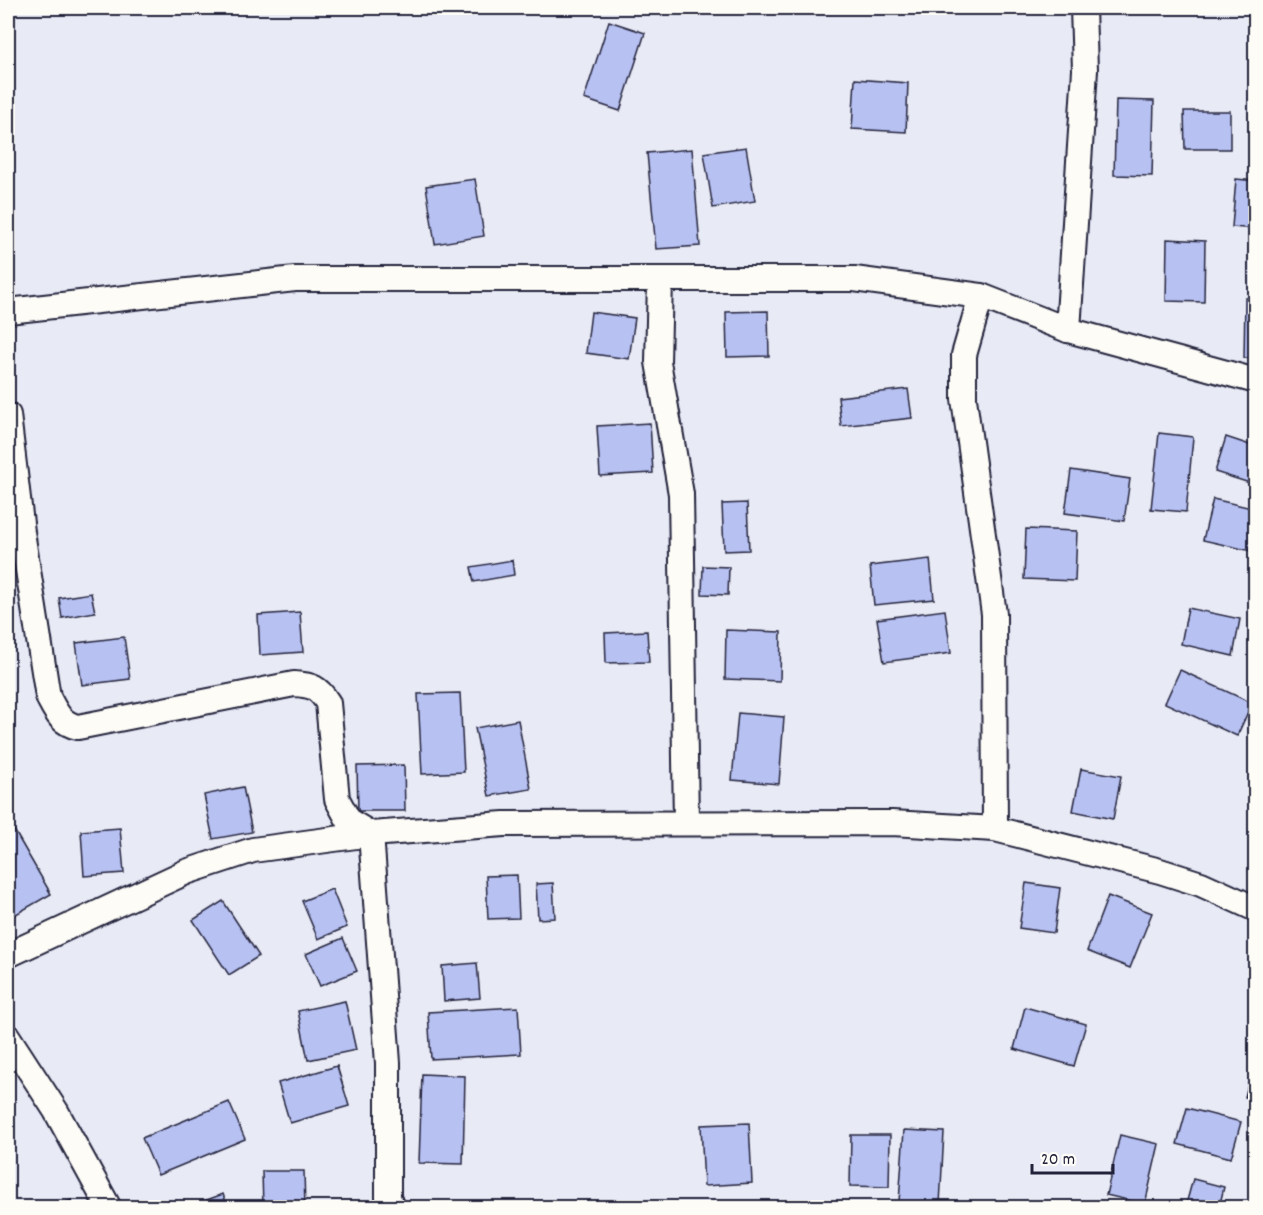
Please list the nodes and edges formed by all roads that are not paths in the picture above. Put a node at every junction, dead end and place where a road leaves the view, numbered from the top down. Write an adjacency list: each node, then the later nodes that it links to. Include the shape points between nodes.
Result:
1 (1083, 8): 5 (street, via 1085,70)
2 (660, 280): 3 (street, via 854,279); 4 (street, via 295,279); 8 (street, via 658,362 681,494)
3 (981, 296): 5 (street); 9 (street, via 964,356 964,399 994,614)
4 (8, 311)
5 (1068, 330): 6 (street)
6 (1256, 381)
7 (8, 415): 10 (street, via 48,697 57,714 67,725 78,727 294,684 311,685 328,703 337,799 349,821)
8 (686, 823): 9 (street, via 892,823); 10 (street, via 504,824)
9 (994, 829): 11 (street, via 1160,871)
10 (372, 834): 12 (street, via 253,850 186,872); 15 (street, via 388,1063 388,1197)
11 (1255, 908)
12 (8, 955)
13 (8, 1037): 14 (street, via 56,1111)
14 (109, 1208)
15 (392, 1208)

